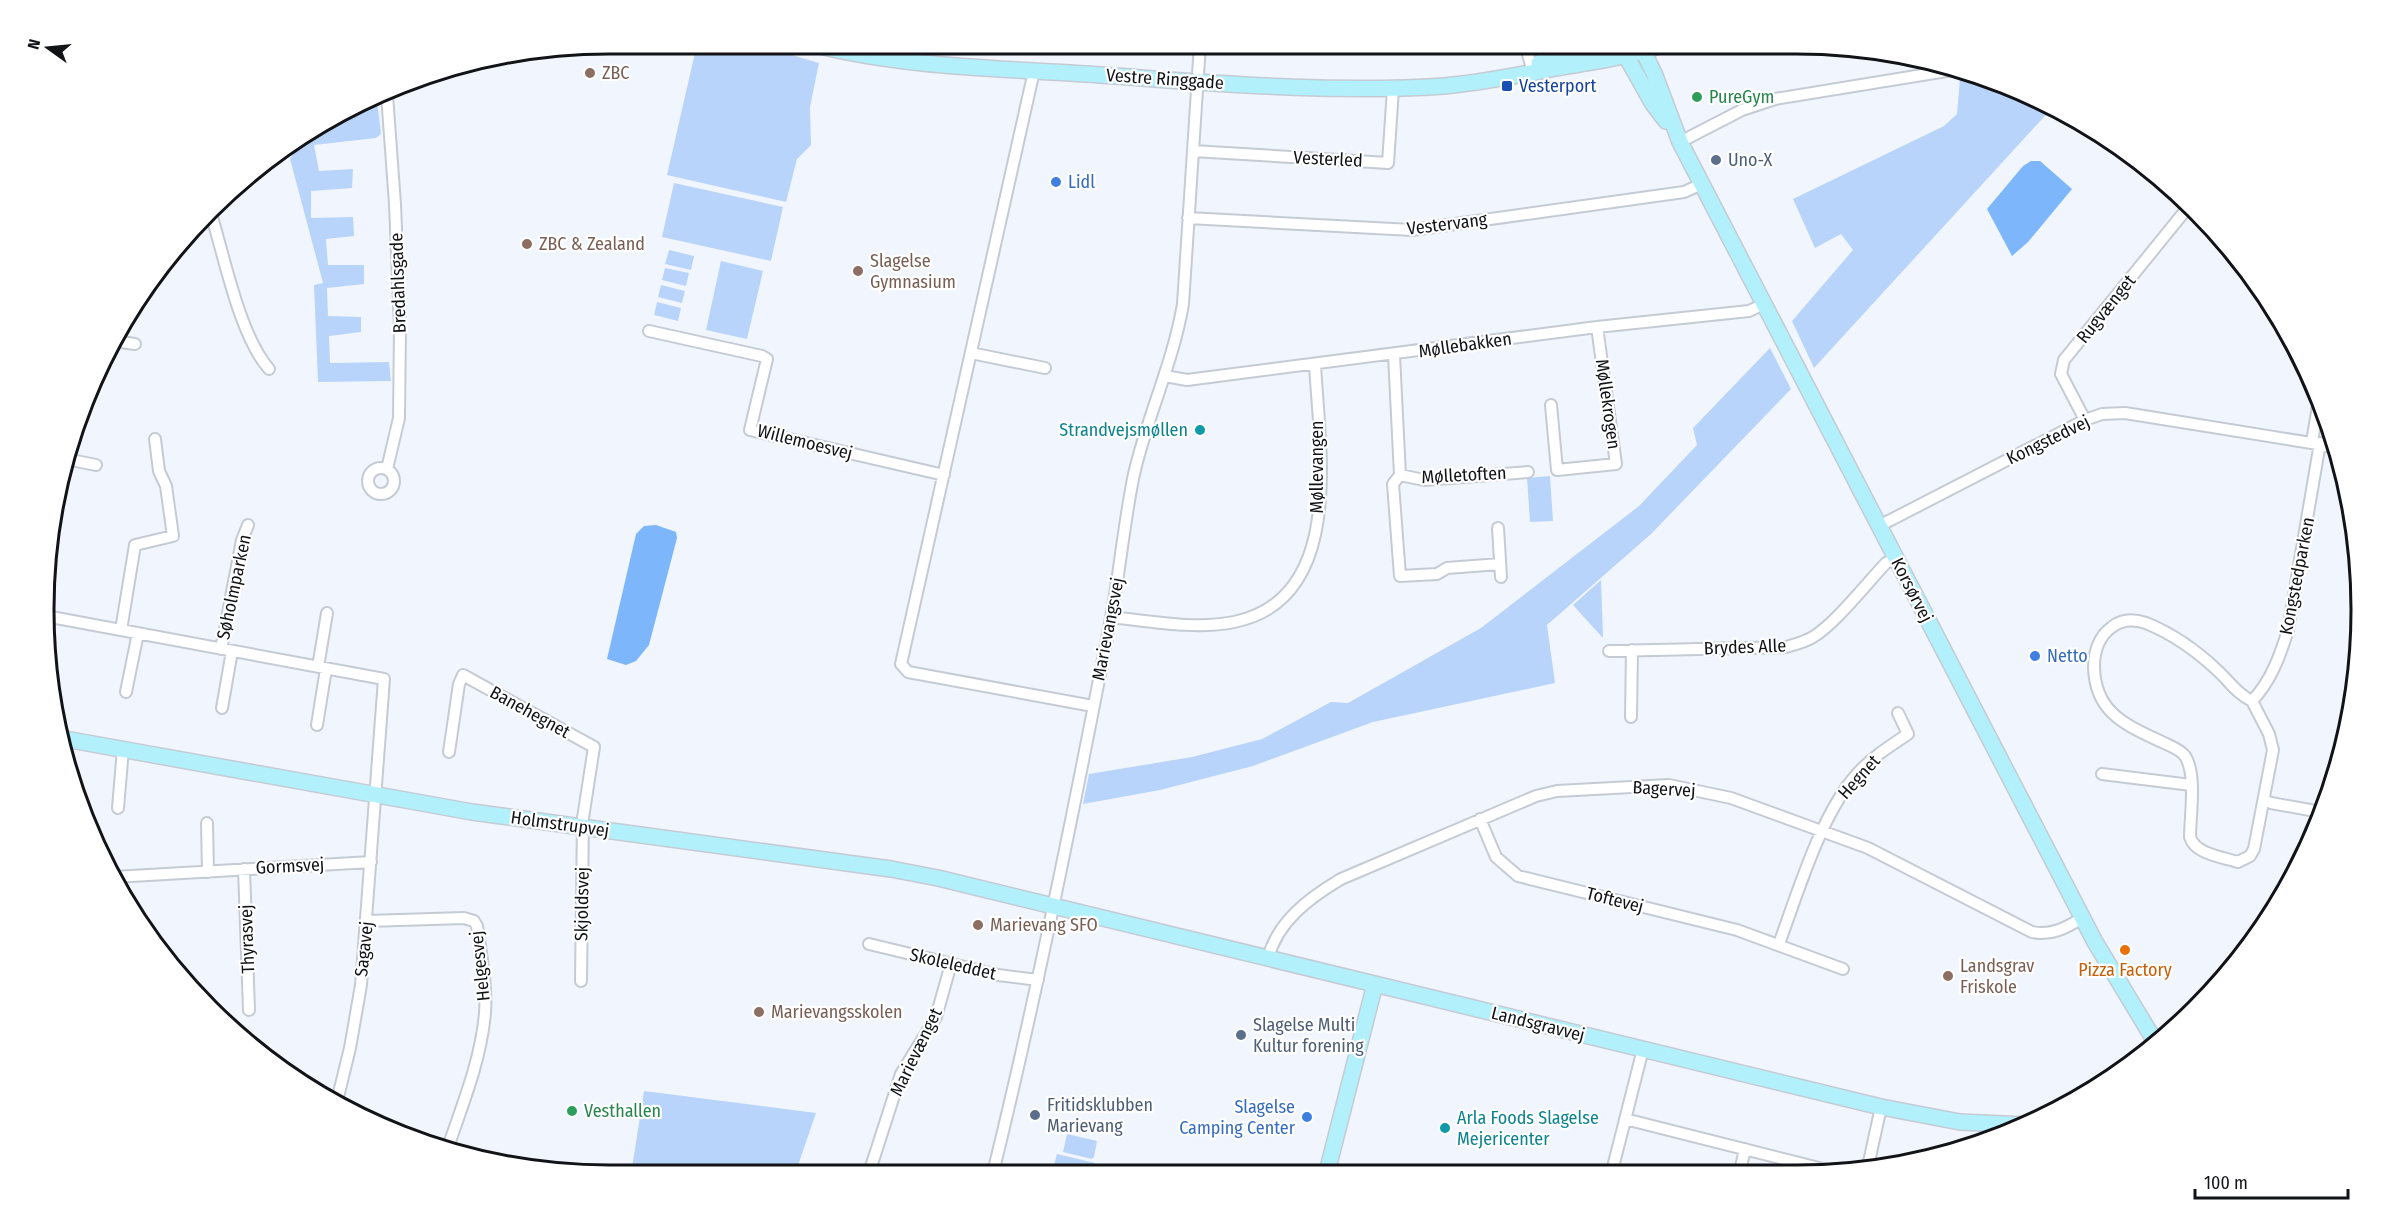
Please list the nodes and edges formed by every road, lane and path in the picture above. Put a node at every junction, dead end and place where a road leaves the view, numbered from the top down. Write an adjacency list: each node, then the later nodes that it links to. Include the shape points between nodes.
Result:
1 (860, 54): 7 (street, Vestre Ringgade)
2 (1199, 54): 10 (street, Marievangsvej)
3 (1526, 54): 8 (street)
4 (1571, 54): 8 (street, Vestre Ringgade)
5 (1598, 54): 8 (street, Vestre Ringgade, via 1557,68)
6 (1634, 54): 13 (street, Korsørvej)
7 (1034, 71): 10 (street, Vestre Ringgade); 24 (street)
8 (1528, 71): 11 (street, Vestre Ringgade, via 1447,86)
9 (1937, 73): 13 (street, via 1775,99)
10 (1197, 82): 11 (street, Vestre Ringgade); 14 (street, Marievangsvej)
11 (1393, 89): 14 (street, Vesterled, via 1388,163)
12 (387, 100): 38 (street, Bredahlsgade, via 400,329 399,418)
13 (1678, 137): 15 (street, Korsørvej)
14 (1193, 152): 17 (street, Marievangsvej)
15 (1702, 184): 17 (street, Vestervang, via 1683,192 1412,230); 19 (street, Korsørvej)
16 (2183, 212): 31 (street, Rugvænget, via 2064,360 2061,374)
17 (1188, 218): 29 (street, Marievangsvej, via 1183,304)
18 (213, 221): 28 (street, via 239,307 258,356)
19 (1764, 304): 20 (street, Møllebakken, via 1749,311); 43 (street, Korsørvej)
20 (1597, 327): 25 (street, Møllebakken); 30 (street, Møllekrogen, via 1617,464 1557,470)
21 (649, 331): 41 (street, Willemoesvej, via 767,359 750,430)
22 (123, 342): 23 (street)
23 (135, 344)
24 (971, 353): 27 (street); 41 (street)
25 (1394, 354): 26 (street, Møllebakken); 40 (street, Mølletoften)
26 (1315, 364): 29 (street, Møllebakken, via 1187,380); 49 (street, Møllevangen, via 1320,491 1314,542 1294,585 1269,607 1236,622 1195,624)
27 (1045, 368)
28 (269, 369)
29 (1165, 376): 49 (street, Marievangsvej, via 1135,472)
30 (1551, 405)
31 (2085, 420): 34 (street, Kongstedvej, via 2102,414 2126,413); 43 (street, Kongstedvej)
32 (2318, 420): 34 (street)
33 (155, 439): 51 (street, via 173,536 135,545)
34 (2316, 443): 35 (street, Kongstedvej); 58 (street, Kongstedparken, via 2288,630 2271,675)
35 (2326, 445)
36 (75, 461): 37 (street)
37 (96, 465)
38 (387, 469)
39 (1528, 472): 40 (street, Mølletoften, via 1424,480)
40 (1400, 475): 46 (street, Mølletoften, via 1393,484 1400,576)
41 (944, 476): 59 (street, via 902,668)
42 (248, 525): 53 (street, Søholmparken, via 242,540)
43 (1879, 526): 45 (street, Korsørvej)
44 (1498, 528): 46 (street)
45 (1896, 558): 54 (street, Brydes Alle, via 1886,563 1827,626 1803,642 1786,647); 82 (street, Korsørvej)
46 (1500, 564): 47 (street)
47 (1501, 577)
48 (327, 613): 56 (street)
49 (1111, 616): 59 (street, Marievangsvej)
50 (54, 618): 51 (street, Søholmparken)
51 (121, 630): 52 (street, Søholmparken)
52 (138, 633): 53 (street, Søholmparken); 57 (street)
53 (227, 650): 56 (street, Søholmparken); 60 (street, Søholmparken)
54 (1632, 650): 55 (street, Brydes Alle); 62 (street)
55 (1609, 651)
56 (322, 668): 63 (street); 69 (street, Søholmparken, via 384,679)
57 (126, 692)
58 (2252, 701): 68 (street, via 2240,696 2199,654 2146,623 2122,621 2107,631 2095,656 2094,679 2099,696 2124,724 2184,754); 70 (street, via 2272,741)
59 (1093, 706): 81 (street, Marievangsvej)
60 (222, 708)
61 (1899, 713): 76 (street, Hegnet, via 1908,734 1880,752 1858,773 1836,802)
62 (1631, 717)
63 (317, 725)
64 (70, 740): 65 (street, Holmstrupvej)
65 (123, 749): 69 (street, Holmstrupvej); 71 (street)
66 (449, 752): 75 (street, Banehegnet, via 463,675 594,747)
67 (2102, 774): 68 (street)
68 (2192, 784): 70 (street, via 2192,844 2238,862 2254,849)
69 (375, 795): 75 (street, Holmstrupvej); 77 (street, Sagavej)
70 (2264, 800): 72 (street)
71 (118, 808)
72 (2313, 811)
73 (1480, 819): 76 (street, Bagervej, via 1557,791 1670,785 1731,798); 85 (street, Toftevej, via 1496,857 1518,876); 86 (street, Bagervej, via 1323,890 1280,928)
74 (207, 823): 79 (street)
75 (583, 828): 81 (street, Holmstrupvej, via 891,869); 90 (street, Skjoldsvej)
76 (1822, 831): 82 (street, Bagervej, via 1890,858 2032,932 2054,932); 85 (street)
77 (371, 862): 78 (street, Gormsvej); 83 (street, Sagavej)
78 (244, 869): 79 (street, Gormsvej); 92 (street, Thyrasvej)
79 (208, 872): 80 (street, Gormsvej)
80 (123, 878)
81 (1054, 905): 86 (street, Landsgravvej); 89 (street, Marievangsvej)
82 (2082, 918): 93 (street, Korsørvej)
83 (367, 921): 95 (street, Sagavej, via 361,985); 99 (street, Helgesvej, via 464,918 477,926 485,991 484,1020 474,1072)
84 (869, 944): 87 (street, Skoleleddet)
85 (1779, 944): 88 (street, Toftevej)
86 (1268, 958): 91 (street, Landsgravvej)
87 (951, 964): 89 (street, Skoleleddet); 102 (street, Marievænget, via 936,1017 901,1074)
88 (1843, 969)
89 (1038, 980): 103 (street, Marievangsvej)
90 (581, 981)
91 (1375, 984): 94 (street, Landsgravvej); 104 (street)
92 (249, 1010)
93 (2151, 1036)
94 (1643, 1049): 96 (street, Landsgravvej); 97 (street)
95 (339, 1095)
96 (1881, 1107): 98 (street, Landsgravvej, via 1960,1122); 101 (street)
97 (1625, 1119): 100 (street); 105 (street)
98 (2005, 1124)
99 (450, 1141)
100 (1745, 1149): 106 (street); 107 (street)
101 (1869, 1160)
102 (872, 1165)
103 (995, 1165)
104 (1329, 1165)
105 (1614, 1165)
106 (1741, 1165)
107 (1806, 1165)

